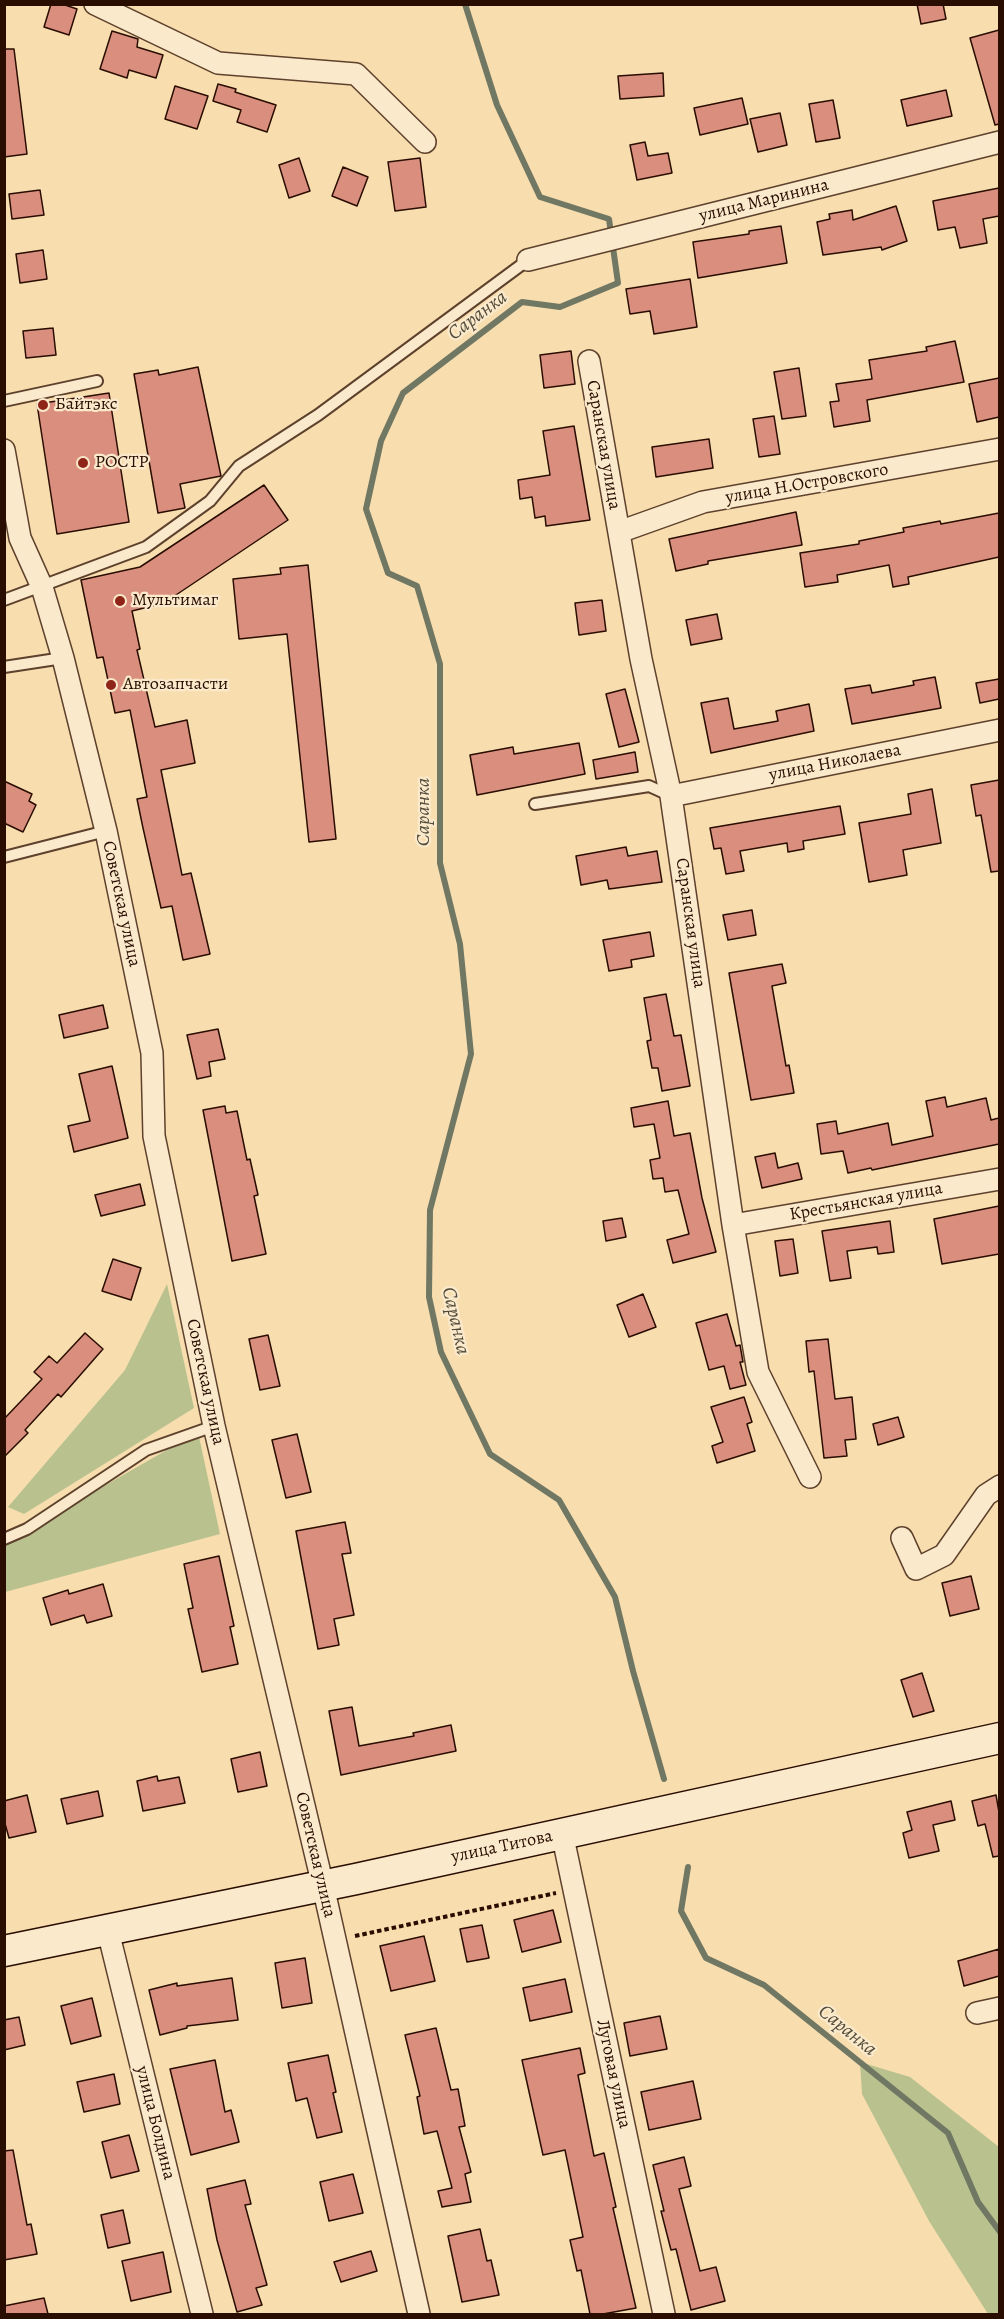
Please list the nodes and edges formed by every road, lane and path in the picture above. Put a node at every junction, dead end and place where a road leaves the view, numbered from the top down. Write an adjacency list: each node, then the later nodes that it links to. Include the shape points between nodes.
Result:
1 (95, 4): 2 (street, via 218,63 356,74)
2 (425, 142)
3 (999, 142): 4 (street, улица Маринина)
4 (528, 260): 11 (lane, via 318,415 239,466 210,501 146,547)
5 (589, 361): 10 (street, Саранская улица)
6 (97, 381): 7 (lane)
7 (4, 400)
8 (999, 449): 10 (street, улица Н.Островского, via 703,502)
9 (4, 450): 11 (street, Советская улица, via 16,539)
10 (619, 532): 16 (street, Саранская улица)
11 (42, 587): 12 (lane); 13 (street, Советская улица)
12 (4, 600)
13 (63, 658): 14 (lane); 18 (street, Советская улица)
14 (4, 667)
15 (999, 730): 16 (street, улица Николаева)
16 (671, 796): 17 (lane, via 649,786); 21 (street, Саранская улица)
17 (535, 804)
18 (106, 831): 19 (lane); 22 (street, Советская улица, via 152,1053 154,1136)
19 (4, 857)
20 (999, 1179): 21 (street, Крестьянская улица)
21 (733, 1225): 23 (street, Саранская улица, via 758,1372)
22 (214, 1426): 26 (lane, via 146,1450 27,1529); 29 (street, Советская улица)
23 (810, 1477)
24 (999, 1486): 25 (street, via 986,1495 944,1555 916,1569)
25 (902, 1538)
26 (4, 1539)
27 (999, 1738): 28 (main road, улица Титова)
28 (562, 1833): 29 (main road, улица Титова); 30 (street, Луговая улица)
29 (323, 1886): 31 (main road, улица Титова); 32 (street, Советская улица)
30 (574, 1889): 32 (path); 38 (street, Луговая улица)
31 (108, 1931): 33 (main road, улица Титова); 36 (street, улица Болдина)
32 (335, 1940): 37 (street, Советская улица)
33 (4, 1951)
34 (999, 2008): 35 (street)
35 (977, 2013)
36 (202, 2314)
37 (419, 2314)
38 (664, 2314)

